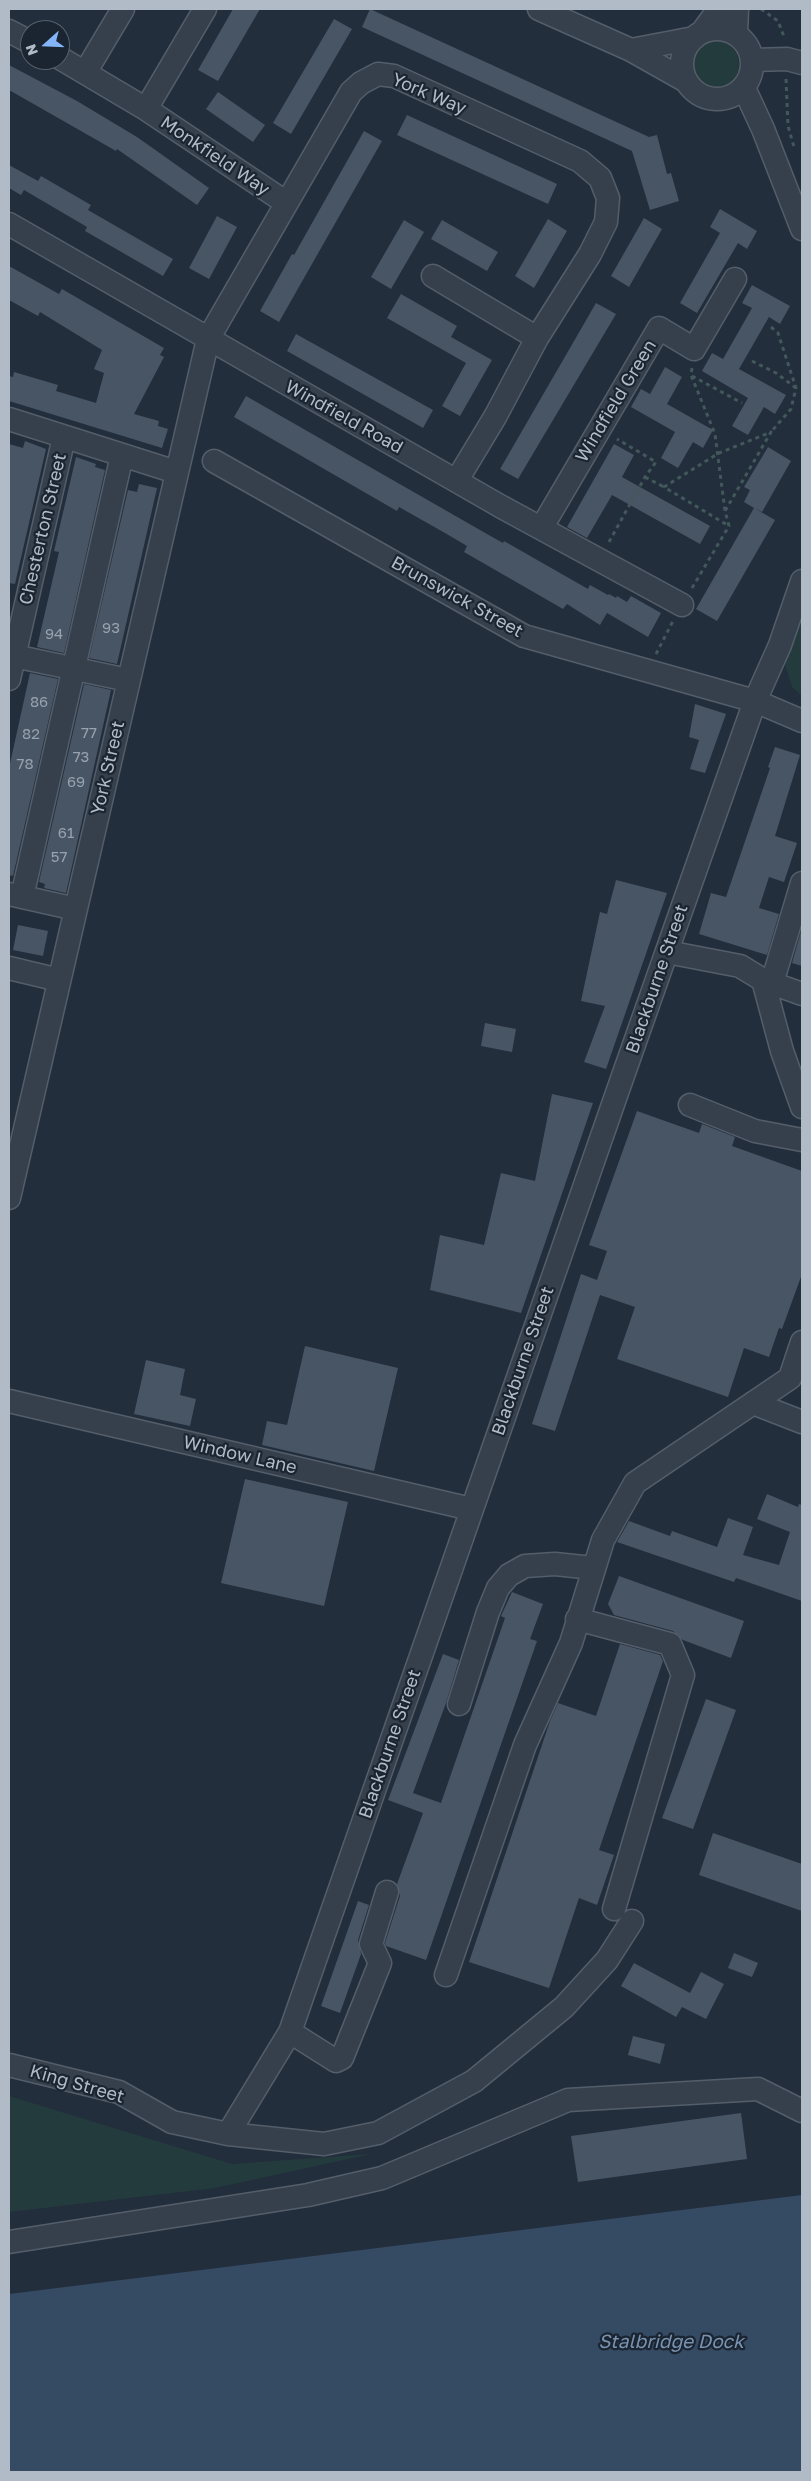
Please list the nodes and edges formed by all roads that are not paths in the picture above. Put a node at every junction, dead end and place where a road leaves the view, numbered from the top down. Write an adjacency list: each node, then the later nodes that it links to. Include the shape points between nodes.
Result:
1 (123, 9): 12 (street)
2 (205, 9): 15 (street, Monkfield Way)
3 (539, 9): 8 (street)
4 (720, 9): 7 (street)
5 (737, 9): 6 (street)
6 (736, 33): 7 (street, via 718,28); 9 (street, via 747,44)
7 (698, 35): 8 (street); 13 (street, via 682,58)
8 (631, 50): 13 (street)
9 (753, 60): 10 (street); 14 (street, via 752,72)
10 (795, 61)
11 (70, 63): 12 (street, Monkfield Way)
12 (86, 71): 15 (street, Monkfield Way)
13 (686, 81): 14 (street, via 707,98)
14 (734, 93): 18 (street, via 764,129)
15 (146, 109): 16 (street, Monkfield Way)
16 (285, 202): 21 (street, York Way, via 351,92 361,82 378,74 394,76 580,161 600,178 608,198 606,222 590,254); 22 (street, York Way)
17 (9, 224): 22 (street, Windfield Road)
18 (802, 229)
19 (433, 276): 21 (street)
20 (735, 279): 29 (street, Windfield Green, via 694,349 659,328)
21 (537, 338): 28 (street, York Way)
22 (208, 339): 27 (street, York Street); 28 (street, Windfield Road)
23 (9, 419): 24 (street)
24 (64, 437): 25 (street); 32 (street, Chesterton Street)
25 (122, 455): 27 (street); 33 (street)
26 (214, 461): 36 (street, Brunswick Street, via 524,636)
27 (176, 472): 35 (street, York Street)
28 (457, 480): 29 (street, Windfield Road)
29 (542, 527): 31 (street, Windfield Road)
30 (802, 581): 36 (street, Blackburne Street, via 780,645)
31 (682, 605)
32 (12, 654): 33 (street); 34 (street, Chesterton Street)
33 (74, 668): 35 (street); 39 (street)
34 (9, 679)
35 (128, 680): 40 (street, York Street)
36 (755, 702): 37 (street, Brunswick Street); 41 (street, Blackburne Street)
37 (802, 721)
38 (802, 883): 44 (street)
39 (15, 895): 40 (street)
40 (76, 909): 43 (street, York Street)
41 (667, 952): 44 (street, via 740,966); 55 (street, Blackburne Street)
42 (9, 968): 43 (street)
43 (59, 980): 49 (street, York Street)
44 (768, 982): 45 (street); 47 (street, via 782,1051)
45 (802, 994)
46 (690, 1105): 48 (street, via 755,1131)
47 (802, 1107)
48 (802, 1140)
49 (14, 1150): 50 (street, York Street)
50 (9, 1198)
51 (802, 1342): 53 (street, via 790,1378)
52 (9, 1401): 55 (street, Window Lane)
53 (753, 1403): 54 (street); 56 (street, via 636,1483 602,1540)
54 (802, 1422)
55 (471, 1509): 61 (street, Blackburne Street)
56 (593, 1568): 57 (street); 58 (street, via 555,1564 525,1566 509,1575 498,1588 488,1612)
57 (577, 1619): 60 (street, via 571,1643 525,1745); 64 (street, King Street, via 670,1644 683,1675 623,1915 608,1960 564,2007 474,2081 378,2133 324,2144)
58 (459, 1704)
59 (387, 1892): 61 (street, via 371,1944 380,1963 342,2058 336,2061)
60 (446, 1975)
61 (290, 2032): 64 (street, Blackburne Street)
62 (9, 2065): 64 (street, King Street, via 119,2092 172,2122)
63 (802, 2110): 65 (street, via 758,2089 568,2100 382,2178 308,2195)
64 (228, 2134)
65 (9, 2242)

